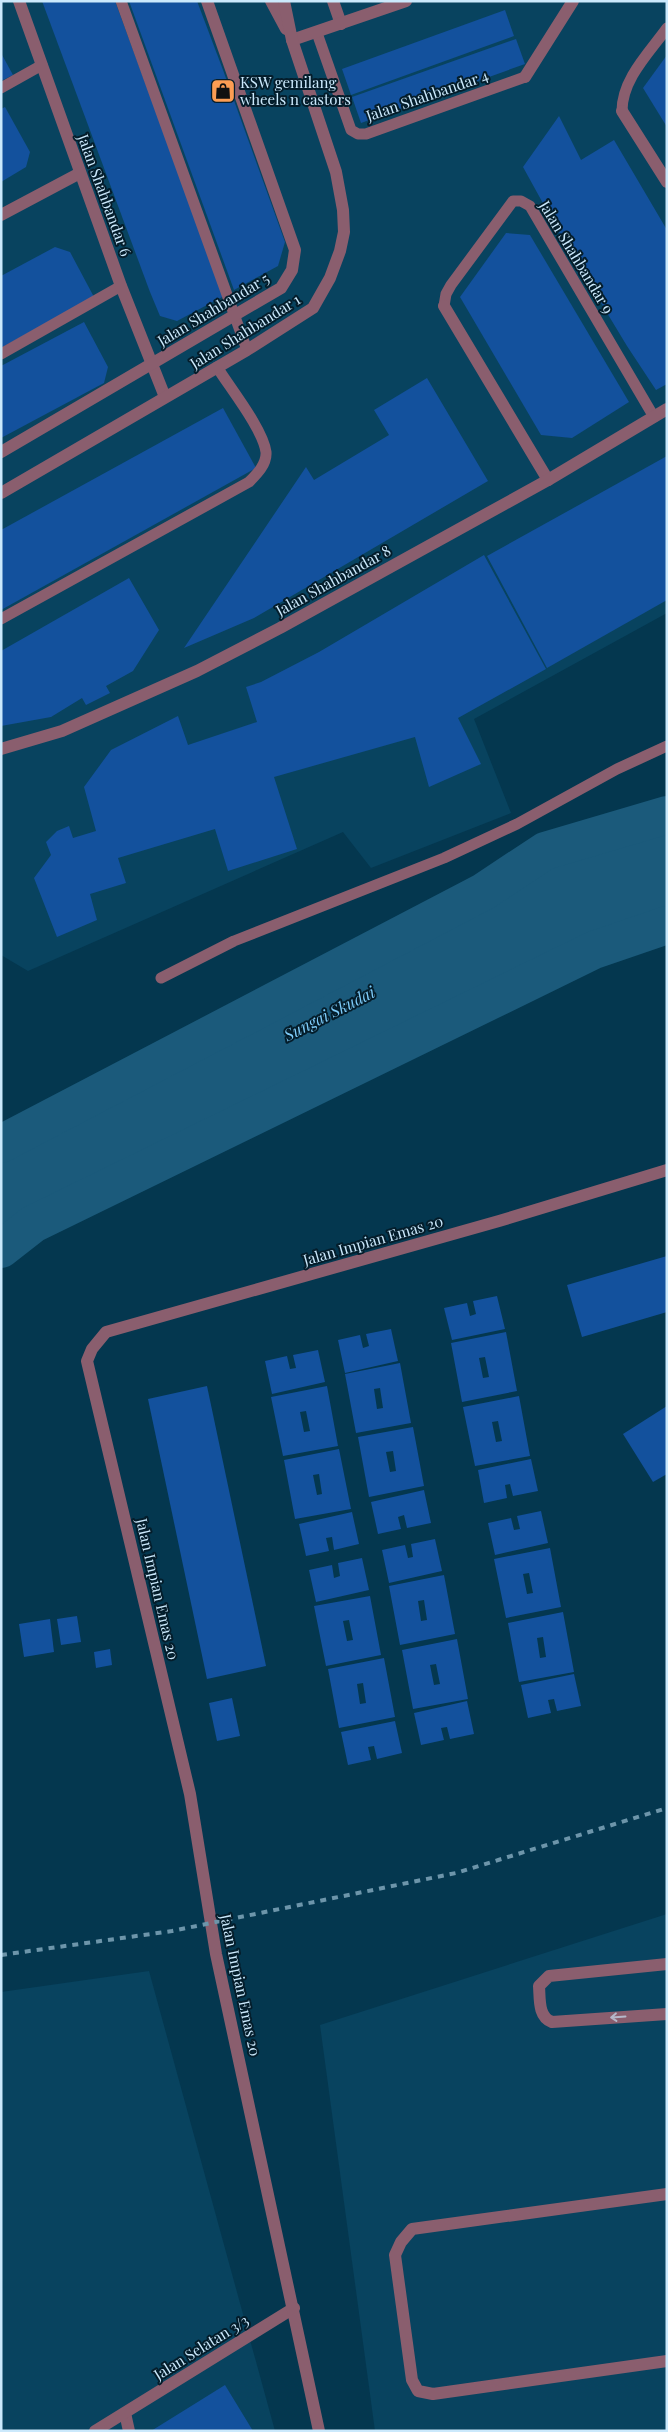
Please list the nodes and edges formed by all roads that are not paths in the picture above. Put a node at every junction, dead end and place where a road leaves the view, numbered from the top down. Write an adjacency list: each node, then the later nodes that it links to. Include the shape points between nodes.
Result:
1 (19, 1): 13 (street, Jalan Shahbandar 6)
2 (121, 1): 22 (lane)
3 (207, 1): 22 (street, Jalan Shahbandar 5, via 295,250 292,270 281,288)
4 (271, 1): 12 (street, Jalan Shahbandar 1)
5 (284, 1): 12 (street, Jalan Shahbandar 1)
6 (333, 1): 9 (street)
7 (406, 1): 9 (street)
8 (574, 1): 14 (street, Jalan Shahbandar 4)
9 (341, 24): 11 (street)
10 (667, 28): 16 (lane, via 627,85)
11 (316, 33): 12 (street); 14 (lane, Jalan Shahbandar 4, via 351,130 358,134 366,134)
12 (292, 40): 23 (street, Jalan Shahbandar 1, via 336,172 344,210 344,232 330,278 313,308)
13 (42, 65): 15 (lane); 17 (street, Jalan Shahbandar 6)
14 (525, 77)
15 (1, 88)
16 (622, 111): 18 (street)
17 (80, 173): 19 (street); 20 (street, Jalan Shahbandar 6)
18 (667, 182)
19 (1, 215)
20 (121, 286): 24 (lane); 25 (street, Jalan Shahbandar 6)
21 (444, 306): 29 (lane, Jalan Shahbandar 9, via 451,285 513,201 521,201 530,206); 31 (street, Jalan Shahbandar 9)
22 (234, 314): 23 (lane); 25 (street, Jalan Shahbandar 5)
23 (247, 350): 26 (street, Jalan Shahbandar 1)
24 (1, 354)
25 (151, 365): 27 (street, Jalan Shahbandar 6); 30 (street, Jalan Shahbandar 5)
26 (218, 367): 27 (street, Jalan Shahbandar 1); 33 (lane, via 255,427 266,453 262,468 249,482)
27 (165, 397): 32 (street, Jalan Shahbandar 1)
28 (667, 409): 29 (street, Jalan Shahbandar 8)
29 (654, 417): 31 (street, Jalan Shahbandar 8)
30 (1, 452)
31 (548, 480): 35 (street, Jalan Shahbandar 8, via 197,671 62,731)
32 (1, 493)
33 (1, 618)
34 (667, 746): 36 (lane, via 444,858 234,941)
35 (1, 749)
36 (160, 978)
37 (667, 1170): 41 (street, Jalan Impian Emas 20, via 106,1332 87,1361 190,1794 216,1954)
38 (667, 1964): 39 (street, one-way to 38, via 552,2022 542,2014 539,1986 549,1976)
39 (667, 2014)
40 (667, 2194): 42 (street, via 412,2228 400,2242 395,2255 412,2380 418,2391 433,2394)
41 (294, 2308): 43 (street, Jalan Selatan 3/3); 46 (street, Jalan Impian Emas 20)
42 (667, 2361)
43 (125, 2412): 44 (street, Jalan Selatan 3/3); 45 (street)
44 (95, 2431)
45 (129, 2431)
46 (319, 2431)

